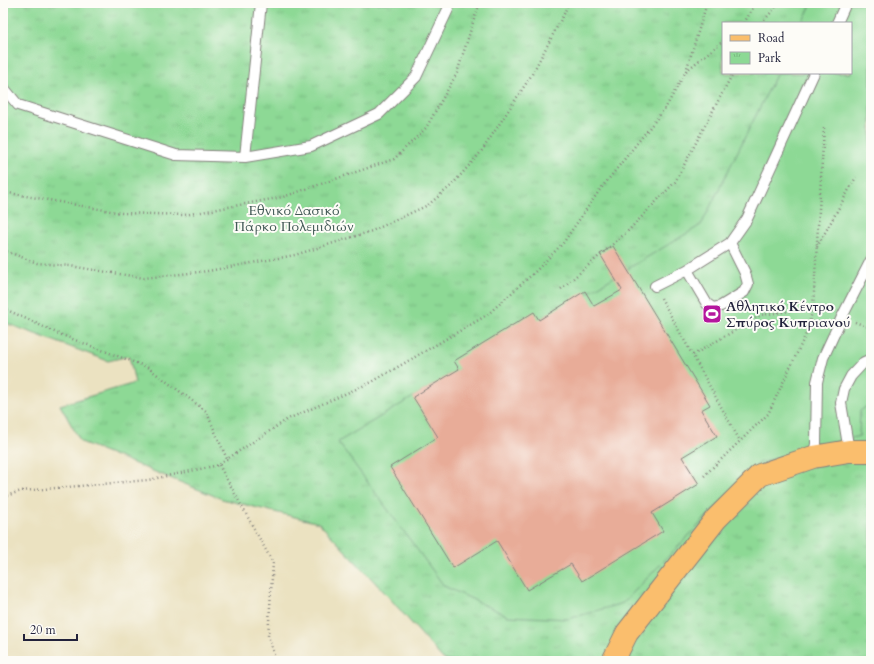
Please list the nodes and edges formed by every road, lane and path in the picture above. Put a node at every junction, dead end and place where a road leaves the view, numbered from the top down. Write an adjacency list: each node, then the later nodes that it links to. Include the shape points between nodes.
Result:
1 (262, 3): 17 (lane)
2 (451, 3): 17 (lane, via 416,76 379,114 311,146)
3 (568, 3): 21 (path, via 531,76 481,152 451,186 428,205 372,231 295,255 208,271 144,278 37,263)
4 (707, 3): 12 (path)
5 (756, 3): 8 (path)
6 (779, 3): 9 (path)
7 (846, 3): 10 (lane)
8 (745, 22)
9 (763, 22)
10 (837, 22)
11 (722, 42): 12 (path)
12 (686, 71): 36 (path, via 666,107 599,191 562,243 487,316 372,382 288,419)
13 (732, 74): 25 (path, via 674,182 628,232)
14 (814, 74): 19 (lane, via 747,219)
15 (3, 87): 17 (lane, via 18,105 176,155)
16 (824, 128): 20 (path)
17 (245, 157)
18 (856, 177): 20 (path)
19 (730, 243): 23 (lane); 23 (lane, via 745,273 748,284 744,292 713,308 707,304)
20 (816, 249): 27 (path)
21 (3, 250)
22 (871, 260): 28 (lane)
23 (687, 270): 24 (lane)
24 (655, 286): 30 (path)
25 (561, 289)
26 (3, 308): 36 (path, via 59,334 147,367 206,411)
27 (813, 308): 28 (path); 30 (path, via 761,315); 32 (path, via 807,332 768,414)
28 (842, 317): 29 (path); 35 (lane, via 823,358 817,382 816,444)
29 (871, 328)
30 (693, 355): 32 (path)
31 (871, 359): 33 (lane, via 864,362 851,376 844,389 841,403)
32 (740, 441): 38 (path)
33 (849, 451): 34 (main road); 35 (main road)
34 (871, 451)
35 (813, 457): 41 (main road, via 760,475 716,519 627,633)
36 (227, 459): 37 (path)
37 (219, 465): 39 (path, via 148,480 21,491); 40 (path, via 273,563 268,636)
38 (704, 476)
39 (3, 496)
40 (276, 661)
41 (613, 661)

